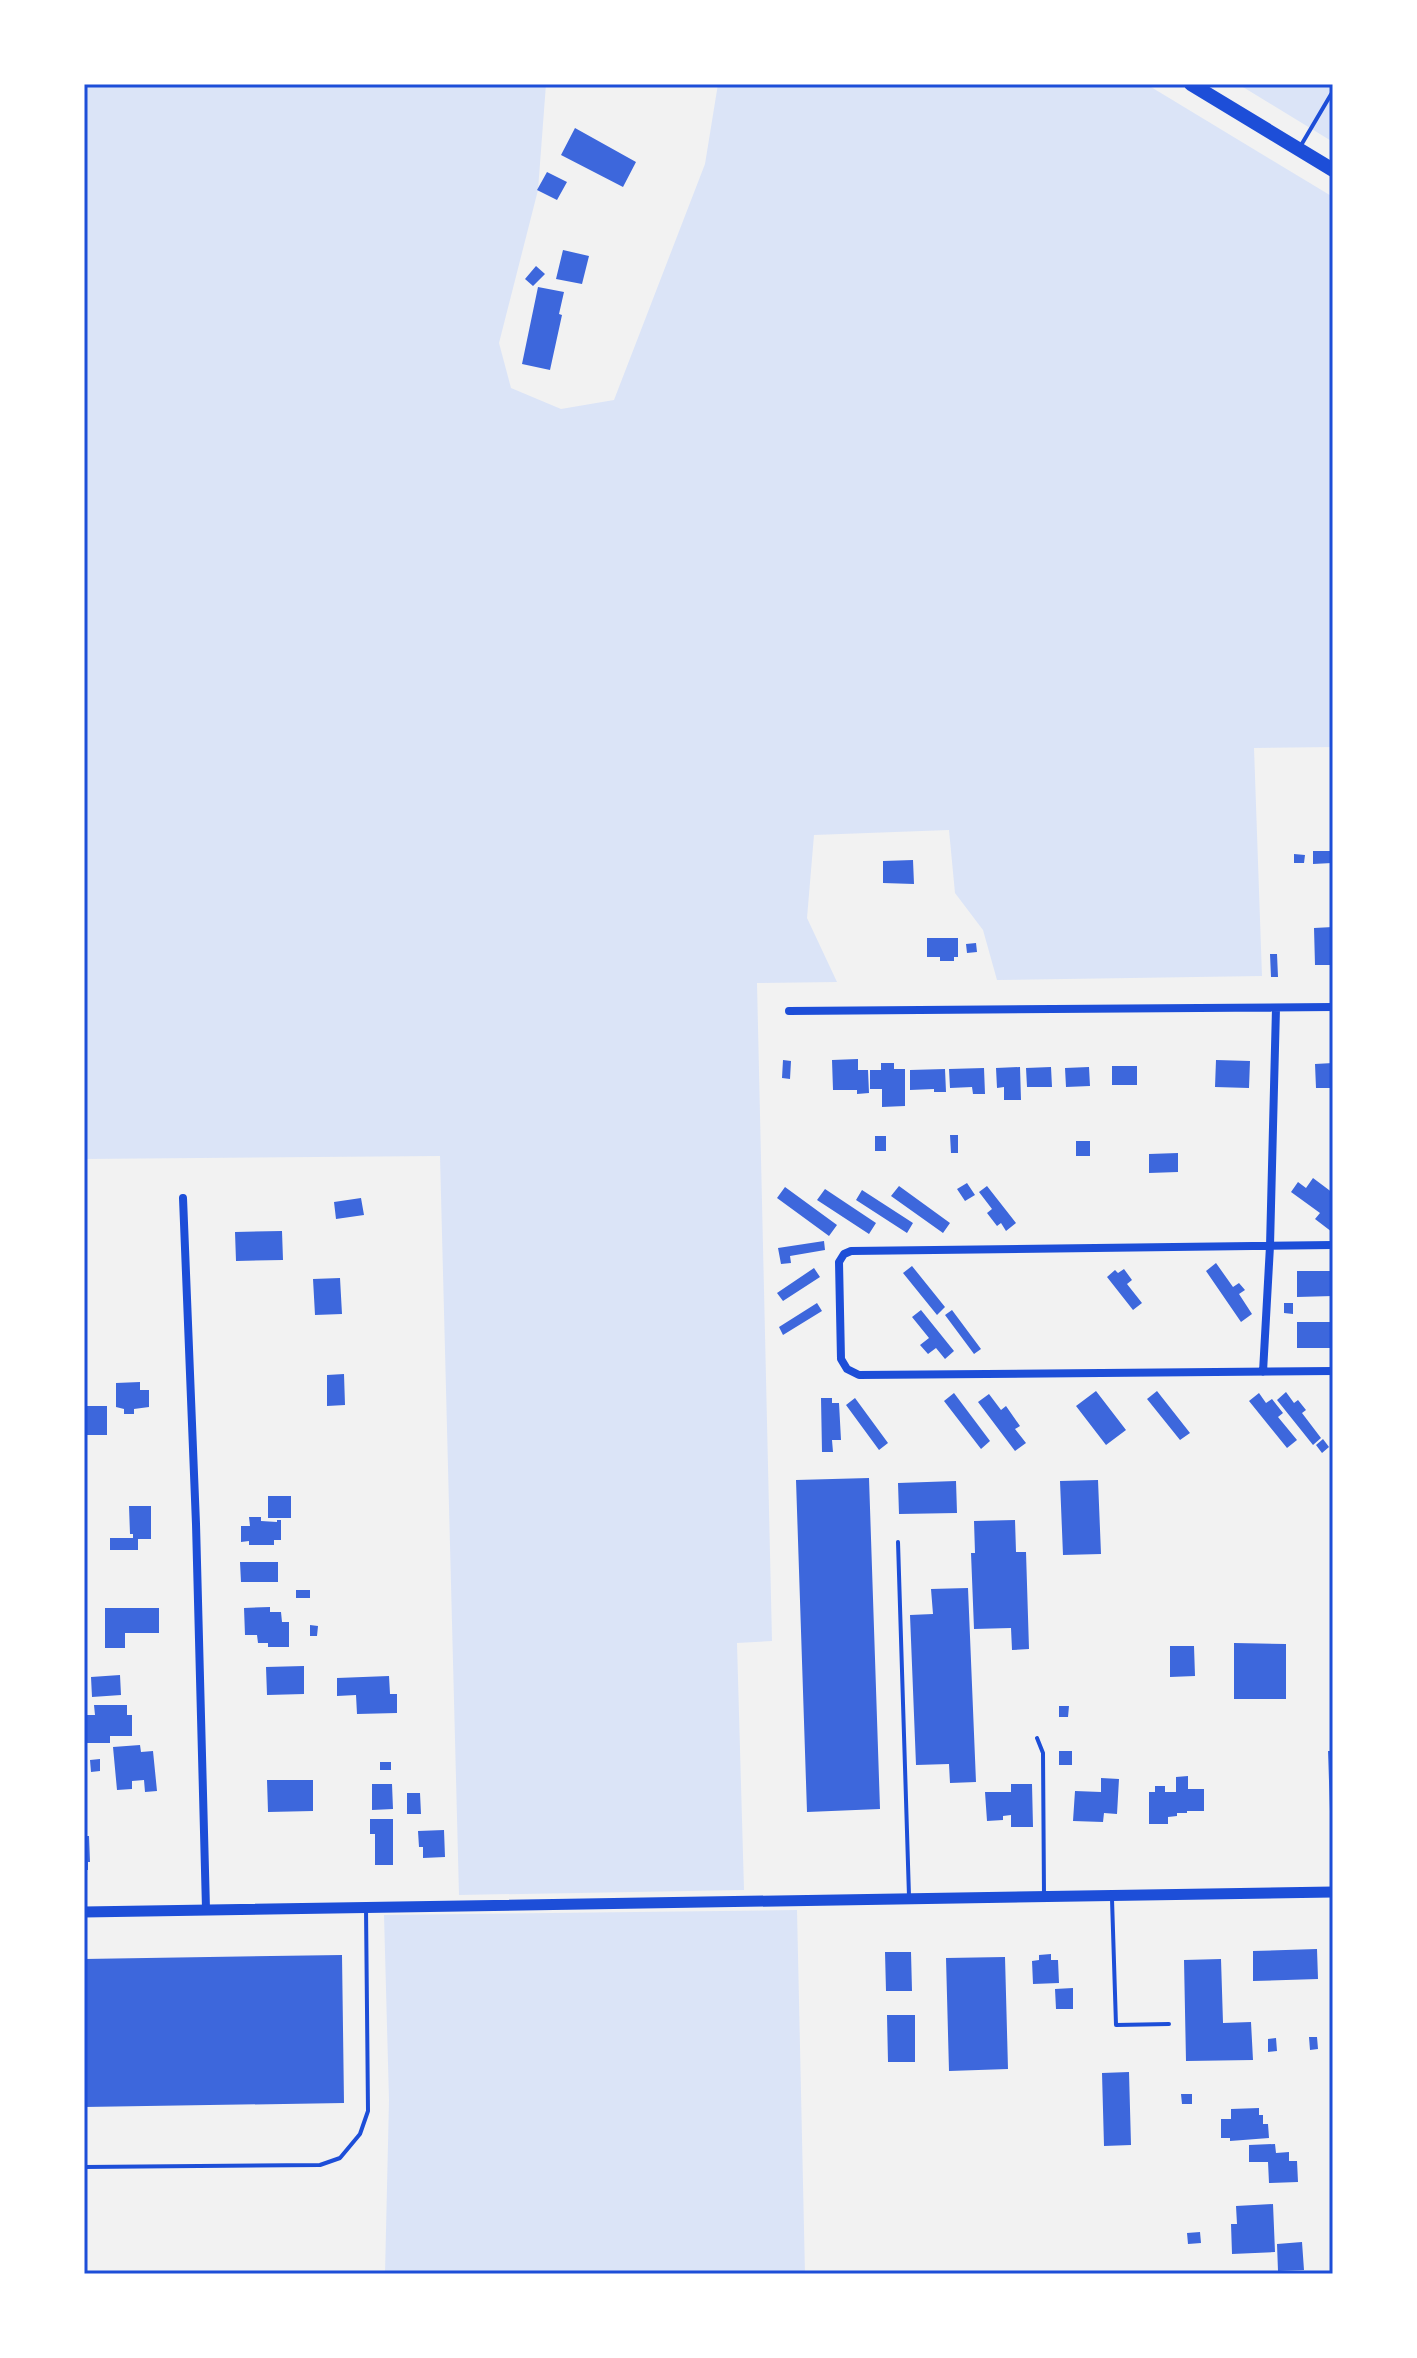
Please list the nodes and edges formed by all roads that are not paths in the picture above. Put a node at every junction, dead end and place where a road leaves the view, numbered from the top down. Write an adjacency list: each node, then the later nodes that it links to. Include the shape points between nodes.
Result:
1 (1191, 84): 3 (main road)
2 (1333, 91): 3 (lane)
3 (1298, 149): 4 (main road)
4 (1333, 170)
5 (1333, 1007): 6 (street)
6 (1276, 1008): 7 (street); 10 (street)
7 (789, 1011)
8 (183, 1198): 20 (street)
9 (1333, 1245): 10 (street)
10 (1270, 1246): 12 (street); 12 (street, via 851,1251 839,1262 841,1359 859,1375)
11 (1333, 1371): 12 (street)
12 (1263, 1372)
13 (898, 1542): 18 (lane)
14 (1037, 1738): 17 (lane, via 1043,1753)
15 (1333, 1892): 16 (street)
16 (1112, 1896): 17 (street); 22 (lane, via 1116,2025)
17 (1044, 1897): 18 (street)
18 (909, 1898): 19 (street)
19 (366, 1906): 20 (street); 23 (lane, via 368,2111 360,2134 340,2158 320,2165)
20 (206, 1909): 21 (street)
21 (84, 1912)
22 (1169, 2024)
23 (84, 2167)

